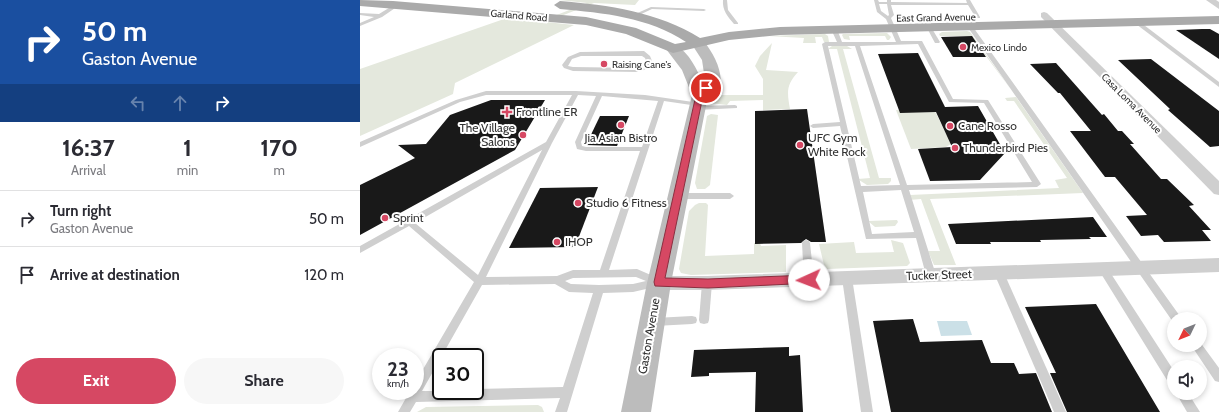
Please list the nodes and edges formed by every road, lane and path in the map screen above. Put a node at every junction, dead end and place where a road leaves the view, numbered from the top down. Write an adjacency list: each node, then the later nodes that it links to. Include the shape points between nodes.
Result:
1 (725, 0): 19 (lane, via 724,6)
2 (1210, 0): 10 (street)
3 (490, 1): 9 (main road, Garland Road); 14 (main road, Garland Road, via 599,8)
4 (876, 1): 5 (lane); 20 (lane, via 879,12)
5 (889, 1): 8 (lane); 20 (lane, via 892,15)
6 (360, 2): 7 (main road, Garland Road)
7 (402, 2): 9 (main road, Garland Road); 15 (lane)
8 (968, 2): 18 (lane)
9 (473, 6): 27 (main road, Garland Road, via 526,16 620,28)
10 (1219, 6)
11 (1219, 9): 16 (main road, East Grand Avenue)
12 (704, 10): 14 (lane, via 651,8)
13 (360, 14): 15 (lane)
14 (635, 15): 25 (main road, Garland Road)
15 (380, 16): 22 (lane)
16 (1049, 20): 18 (main road, East Grand Avenue); 21 (main road, East Grand Avenue); 47 (street, Casa Loma Avenue)
17 (1219, 20): 21 (main road, East Grand Avenue)
18 (974, 22): 20 (main road, East Grand Avenue); 23 (main road, East Grand Avenue); 55 (lane)
19 (736, 23): 20 (main road, East Grand Avenue, via 776,20); 26 (main road, East Grand Avenue)
20 (890, 23): 23 (main road, East Grand Avenue); 24 (main road, East Grand Avenue); 28 (lane)
21 (1138, 23): 34 (lane)
22 (360, 25)
23 (929, 28): 29 (lane)
24 (834, 29): 26 (main road, East Grand Avenue, via 754,33); 30 (lane)
25 (682, 32): 26 (main road, Garland Road); 27 (main road)
26 (704, 32): 32 (main road, East Grand Avenue); 38 (street, Gaston Avenue, via 707,54 713,68 713,81)
27 (655, 39): 32 (main road, Garland Road)
28 (899, 42): 31 (lane); 45 (lane, via 920,42 951,101 986,102 1037,184)
29 (937, 42)
30 (840, 44): 31 (lane); 40 (lane, via 825,44)
31 (857, 44): 45 (lane)
32 (673, 49): 38 (street, via 692,74)
33 (644, 54): 33 (lane, via 580,54 570,58 565,65 574,69 639,70 646,67 649,61)
34 (1219, 85)
35 (576, 93): 36 (lane); 42 (lane); 43 (lane, via 497,92 476,95)
36 (600, 95): 37 (lane); 44 (lane, via 578,142 579,147)
37 (661, 100): 38 (lane); 44 (lane)
38 (698, 102): 39 (lane); 48 (street, Gaston Avenue)
39 (735, 107)
40 (844, 124): 41 (lane); 46 (lane)
41 (813, 126)
42 (550, 143): 50 (lane); 63 (lane)
43 (360, 145)
44 (645, 149): 57 (lane)
45 (904, 188): 46 (lane); 51 (lane)
46 (858, 189): 51 (lane, via 868,236)
47 (1219, 190)
48 (679, 196): 49 (lane); 64 (street, Gaston Avenue)
49 (730, 196)
50 (409, 222): 53 (lane); 63 (lane)
51 (919, 235): 59 (lane)
52 (806, 243): 62 (lane)
53 (360, 250)
54 (1219, 265): 55 (street, Tucker Street)
55 (1141, 268): 56 (street, Tucker Street); 67 (lane)
56 (1103, 270): 58 (street, Tucker Street); 72 (lane)
57 (603, 273): 61 (lane, via 573,274); 64 (lane, via 637,273)
58 (999, 273): 59 (street, Tucker Street); 83 (lane)
59 (931, 275): 60 (street, Tucker Street)
60 (847, 278): 62 (street, Tucker Street); 82 (lane)
61 (557, 280): 63 (lane); 66 (lane, via 569,288)
62 (809, 280): 65 (street, Tucker Street)
63 (479, 281): 73 (lane)
64 (659, 282): 65 (street, Tucker Street); 66 (lane, via 633,288); 70 (street, Gaston Avenue)
65 (708, 284): 69 (lane)
66 (599, 289): 75 (lane)
67 (1172, 312)
68 (692, 320): 70 (lane)
69 (704, 320)
70 (652, 322): 81 (street, Gaston Avenue)
71 (1201, 352): 74 (lane)
72 (1167, 370)
73 (424, 378)
74 (1219, 378)
75 (567, 392): 76 (lane); 80 (lane)
76 (424, 397)
77 (411, 400): 79 (lane)
78 (1186, 400): 84 (lane)
79 (404, 412)
80 (561, 412)
81 (636, 412)
82 (868, 412)
83 (1060, 412)
84 (1194, 412)

